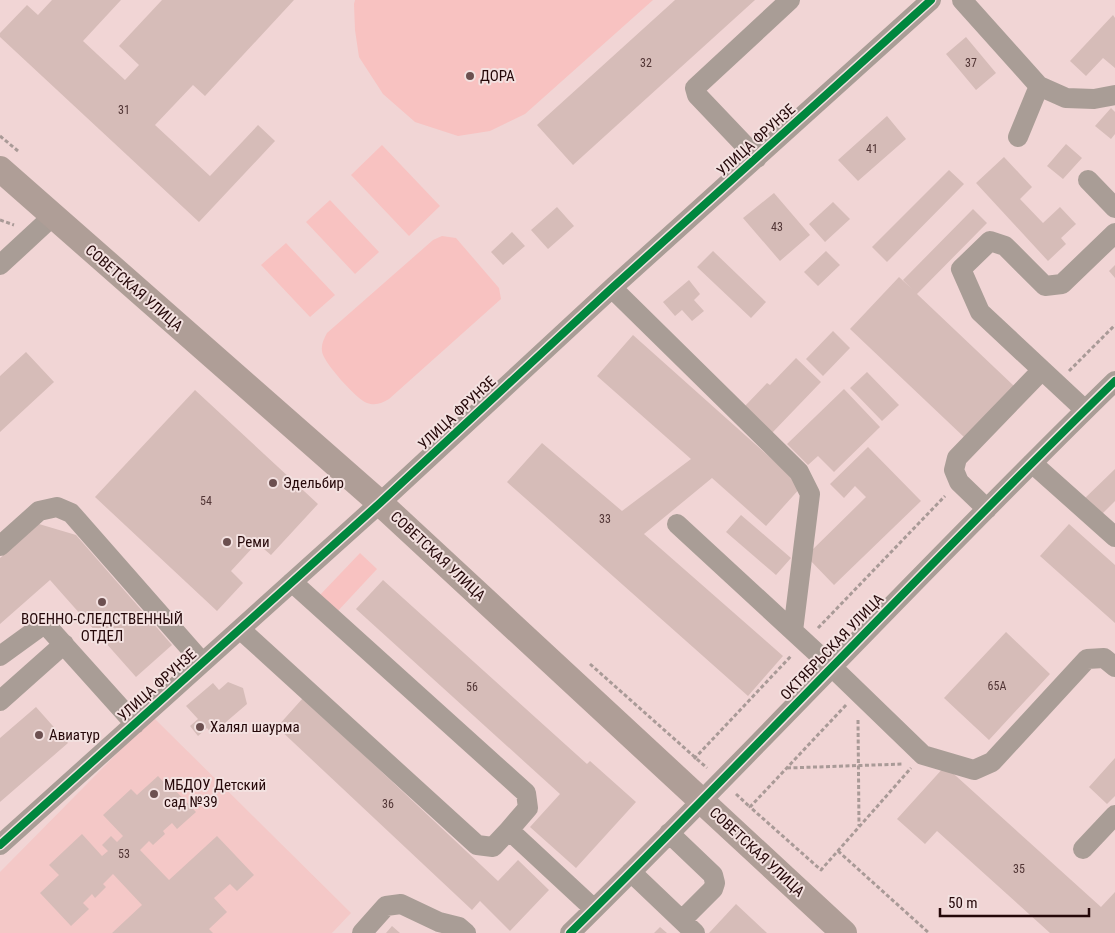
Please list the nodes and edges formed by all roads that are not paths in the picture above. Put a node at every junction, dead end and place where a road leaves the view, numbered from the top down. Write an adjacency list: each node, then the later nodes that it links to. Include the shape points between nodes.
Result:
1 (790, 0): 7 (street, via 695,88 697,95)
2 (931, 0): 7 (street, УЛИЦА ФРУНЗЕ)
3 (962, 0): 4 (street)
4 (1039, 86): 5 (street, via 1066,98 1094,99); 6 (street)
5 (1115, 95)
6 (1018, 137)
7 (757, 158): 14 (street, УЛИЦА ФРУНЗЕ)
8 (0, 169): 11 (main road, СОВЕТСКАЯ УЛИЦА)
9 (1088, 180): 10 (street)
10 (1115, 208)
11 (53, 216): 13 (street); 19 (main road, СОВЕТСКАЯ УЛИЦА)
12 (1115, 233): 15 (street, via 1062,284 1045,286 1005,246 990,240 961,269 980,312)
13 (0, 265)
14 (612, 288): 19 (street, УЛИЦА ФРУНЗЕ); 26 (street, via 799,472 810,494)
15 (1050, 377): 17 (street); 20 (street, via 956,458 954,470 959,482)
16 (1115, 381): 17 (street, ОКТЯБРЬСКАЯ УЛИЦА)
17 (1085, 410): 18 (street, ОКТЯБРЬСКАЯ УЛИЦА)
18 (1032, 463): 20 (street, ОКТЯБРЬСКАЯ УЛИЦА); 22 (street)
19 (380, 503): 24 (street, УЛИЦА ФРУНЗЕ); 34 (main road, СОВЕТСКАЯ УЛИЦА)
20 (987, 509): 30 (street, ОКТЯБРЬСКАЯ УЛИЦА)
21 (677, 524): 26 (street)
22 (1115, 537)
23 (0, 546): 29 (street, via 39,511 56,507 71,513)
24 (292, 582): 25 (street, УЛИЦА ФРУНЗЕ); 36 (street, via 526,793 528,808)
25 (240, 629): 29 (street, УЛИЦА ФРУНЗЕ); 36 (street, via 477,845 493,847)
26 (798, 637): 30 (street)
27 (64, 644): 28 (street, via 47,626 40,627); 32 (street); 33 (street)
28 (0, 656)
29 (202, 662): 33 (street, УЛИЦА ФРУНЗЕ)
30 (832, 667): 31 (street, via 924,755 974,770 992,762 1087,659 1104,658); 34 (street, ОКТЯБРЬСКАЯ УЛИЦА)
31 (1115, 667)
32 (0, 701)
33 (135, 724): 38 (street, УЛИЦА ФРУНЗЕ)
34 (702, 801): 37 (street, ОКТЯБРЬСКАЯ УЛИЦА); 46 (main road, СОВЕТСКАЯ УЛИЦА)
35 (1115, 815): 39 (street)
36 (509, 830): 41 (street)
37 (670, 833): 40 (street, ОКТЯБРЬСКАЯ УЛИЦА); 42 (street, via 713,875 715,883)
38 (1, 841)
39 (1083, 849)
40 (631, 872): 41 (street, ОКТЯБРЬСКАЯ УЛИЦА); 42 (street)
41 (594, 909): 45 (street, ОКТЯБРЬСКАЯ УЛИЦА)
42 (689, 927)
43 (362, 933): 44 (street, via 386,906 401,904 439,922 459,927)
44 (466, 933)
45 (570, 933)
46 (844, 933)

